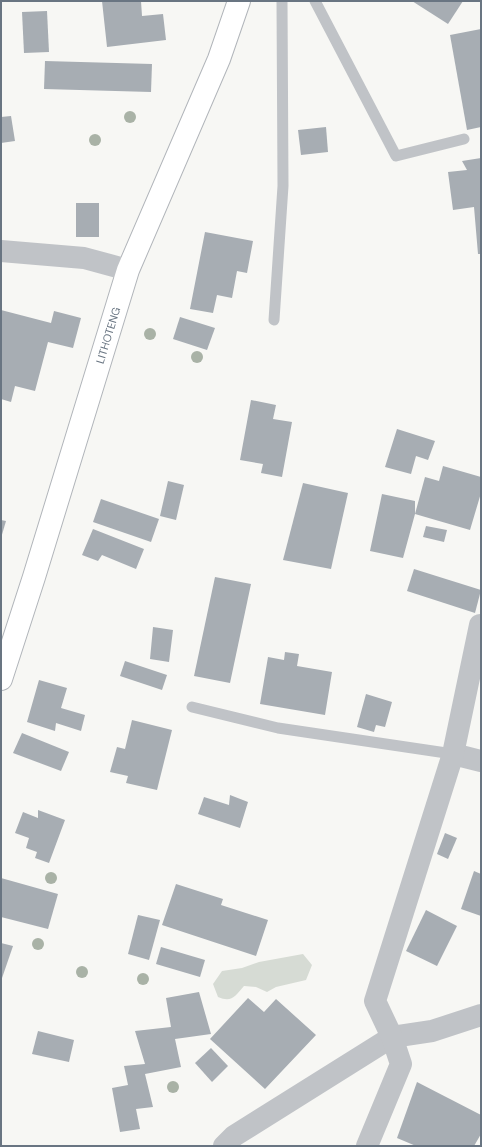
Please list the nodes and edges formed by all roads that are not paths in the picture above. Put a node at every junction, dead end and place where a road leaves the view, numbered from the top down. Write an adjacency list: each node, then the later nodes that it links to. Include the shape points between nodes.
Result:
1 (239, 1): 6 (main road, LITHOTENG, via 219,59)
2 (282, 1): 7 (lane, via 283,186)
3 (315, 1): 4 (lane, via 396,156)
4 (464, 139)
5 (1, 251): 6 (street, via 84,258)
6 (128, 270): 9 (main road, LITHOTENG)
7 (274, 320)
8 (480, 625): 11 (street)
9 (1, 679)
10 (192, 707): 11 (lane, via 278,728)
11 (453, 754): 12 (street); 14 (street, via 375,1002)
12 (481, 761)
13 (481, 1015): 14 (street, via 432,1031)
14 (392, 1037): 15 (street, via 234,1136); 16 (street, via 401,1064)
15 (224, 1146)
16 (367, 1146)

